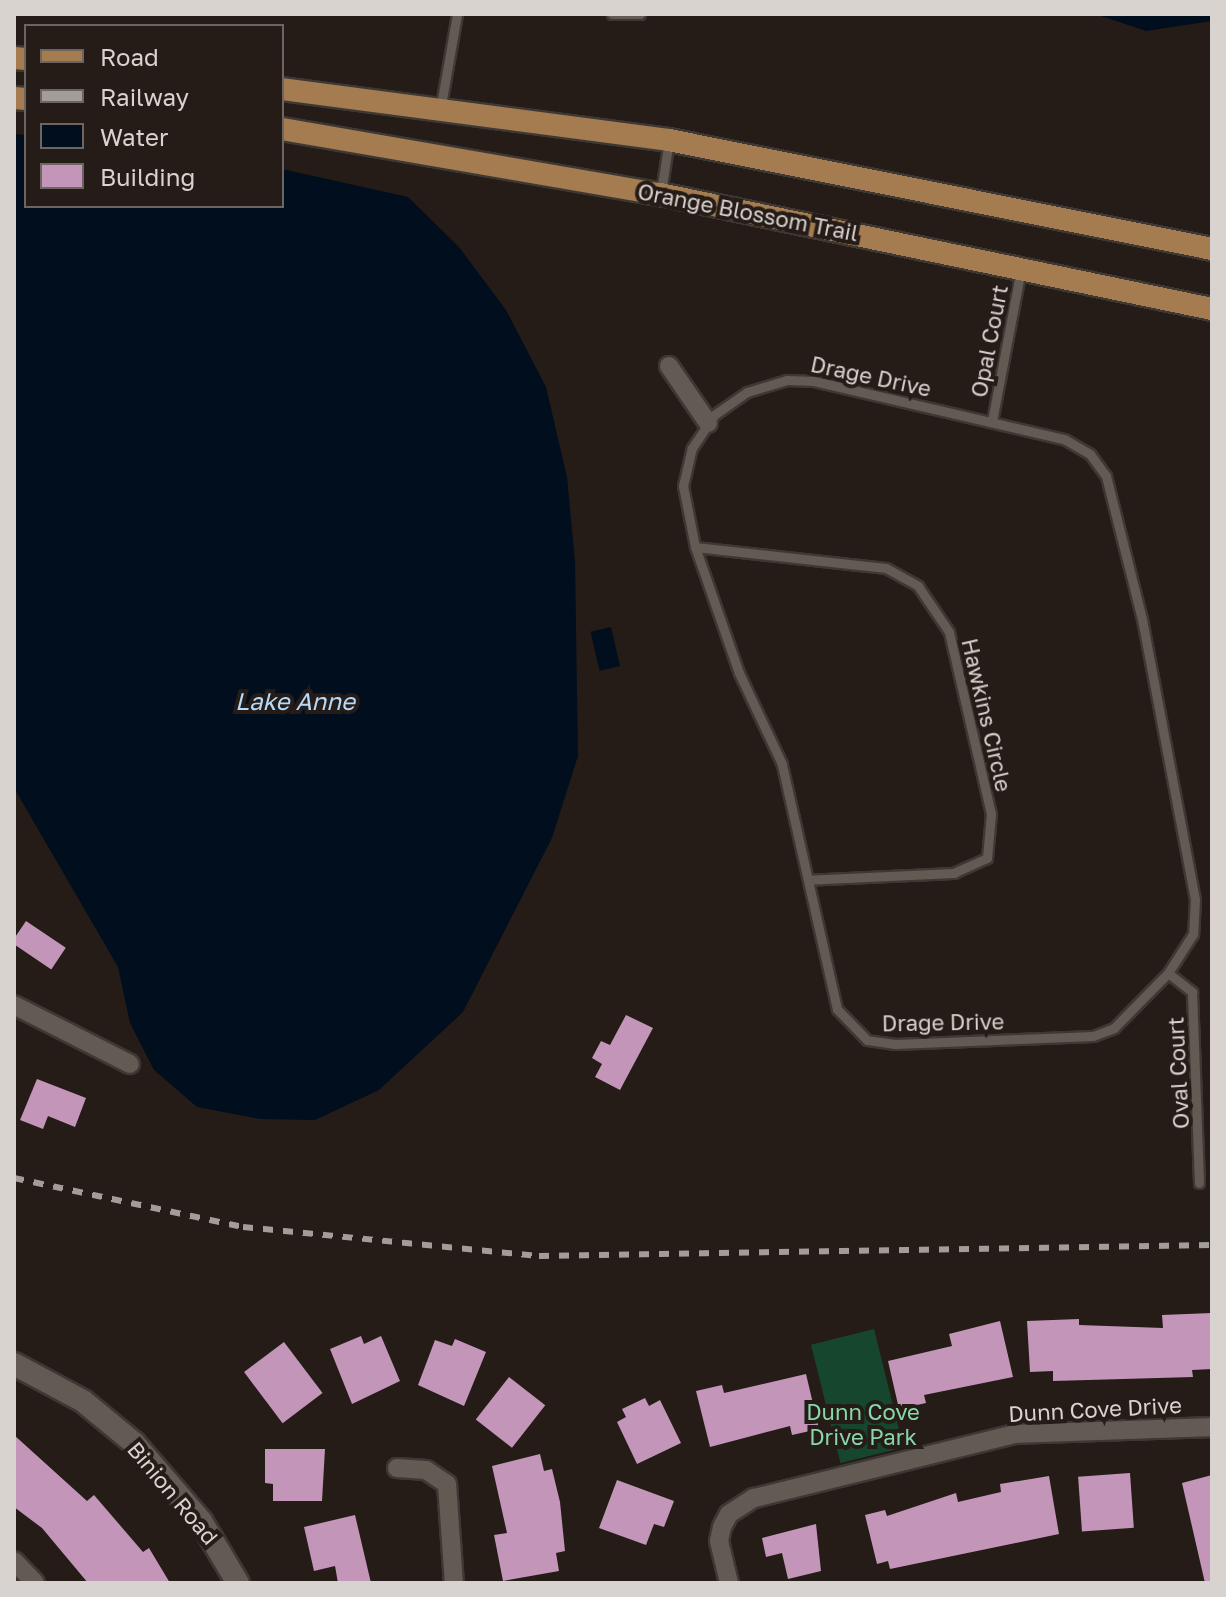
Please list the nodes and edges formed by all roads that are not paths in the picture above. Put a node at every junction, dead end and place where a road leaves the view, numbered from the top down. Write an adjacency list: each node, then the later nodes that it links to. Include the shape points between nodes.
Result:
1 (457, 14): 5 (lane)
2 (612, 14): 3 (lane)
3 (640, 14)
4 (284, 89): 5 (main road)
5 (441, 105): 7 (main road)
6 (284, 129): 8 (main road, Orange Blossom Trail)
7 (669, 140): 8 (lane); 9 (main road)
8 (660, 194): 10 (main road, Orange Blossom Trail)
9 (1212, 249)
10 (1021, 269): 11 (main road, Orange Blossom Trail); 13 (lane, Opal Court)
11 (1212, 309)
12 (669, 366): 14 (street)
13 (992, 421): 14 (lane, Drage Drive, via 797,379 747,392); 17 (lane, Drage Drive, via 1079,445 1106,476 1142,619 1195,899 1193,934)
14 (708, 423): 15 (lane, Drage Drive, via 692,448 683,486)
15 (695, 547): 16 (lane, Drage Drive, via 739,673 779,753); 16 (lane, Hawkins Circle, via 886,568 918,586 949,632 991,814 987,858 954,873)
16 (808, 880): 17 (lane, Drage Drive, via 831,994 843,1018 872,1042 1101,1034 1133,1013)
17 (1168, 973): 20 (lane, Oval Court, via 1192,992)
18 (14, 1005): 19 (street)
19 (130, 1064)
20 (1199, 1183)
21 (14, 1364): 26 (main road, Binion Road, via 83,1401 134,1443 201,1521)
22 (1212, 1427): 28 (street, Dunn Cove Drive, via 1014,1434 754,1498 729,1514 722,1527 719,1541)
23 (397, 1468): 27 (street, via 426,1470 447,1484)
24 (14, 1561): 25 (street)
25 (35, 1583)
26 (238, 1583)
27 (454, 1583)
28 (729, 1583)

